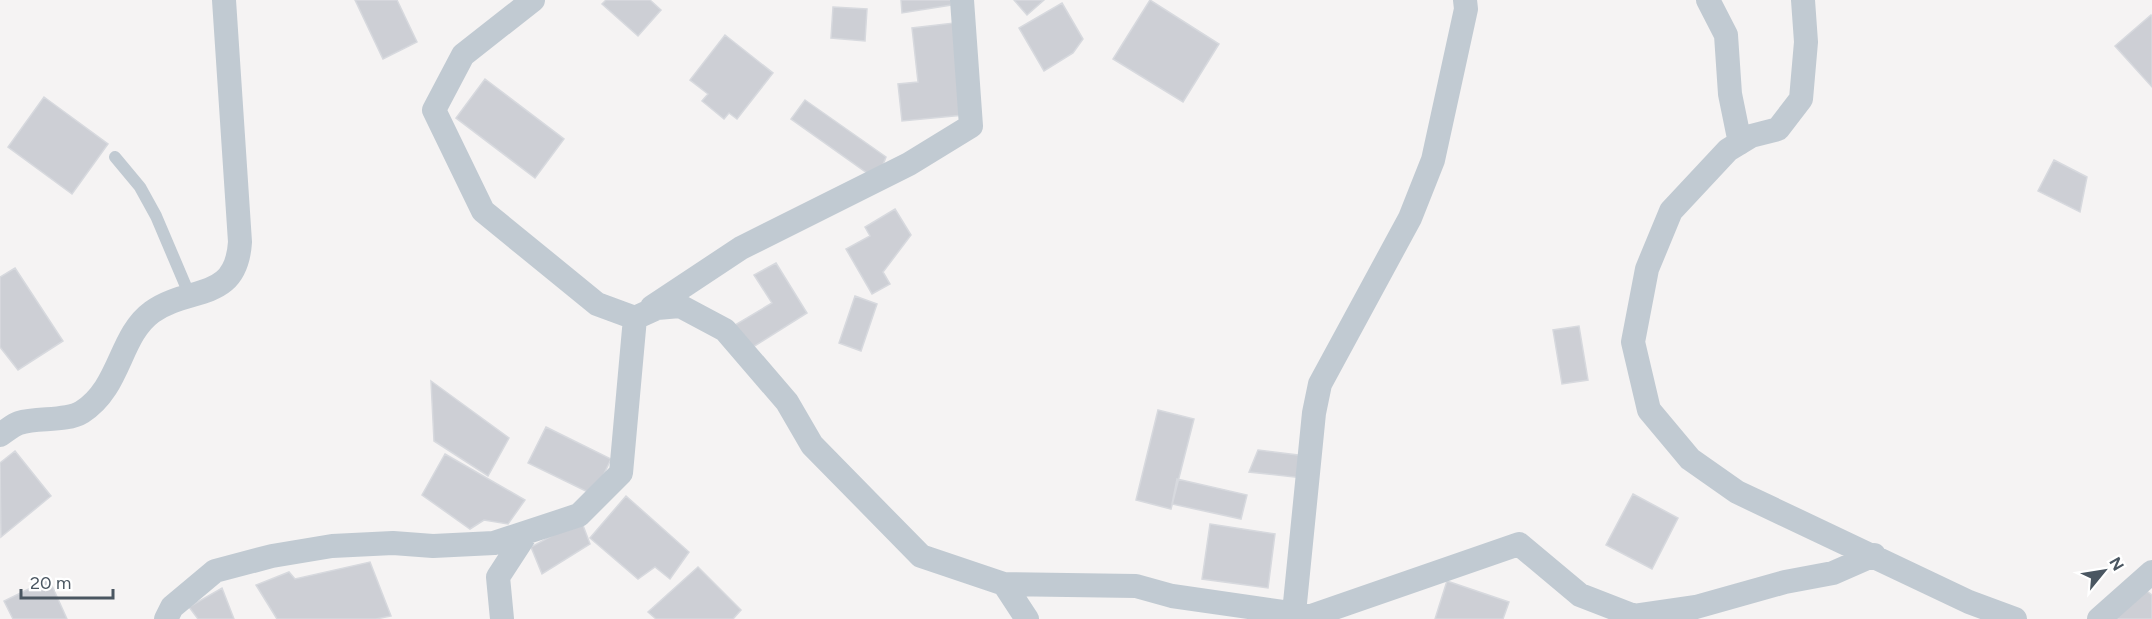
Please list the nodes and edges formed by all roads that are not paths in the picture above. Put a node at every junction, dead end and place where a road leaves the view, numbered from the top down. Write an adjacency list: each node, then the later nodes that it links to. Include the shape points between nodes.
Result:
1 (224, 0): 9 (street, via 240,242 238,262 229,278 215,289)
2 (533, 0): 10 (street, via 463,55 435,110 483,211 597,304)
3 (962, 0): 10 (street, via 970,126 909,164 741,248)
4 (1465, 0): 16 (street, via 1433,160 1410,218 1320,384)
5 (1708, 0): 7 (street, via 1726,35 1730,94)
6 (1803, 0): 7 (street, via 1806,42 1801,99 1778,129)
7 (1740, 142): 13 (street, via 1671,211 1647,269 1633,342 1649,410 1689,459 1737,492)
8 (115, 157): 9 (lane, via 145,197)
9 (190, 296): 11 (street, via 150,313 136,330 109,386 80,414 18,423)
10 (635, 318): 12 (street, via 621,473 579,515); 15 (street, via 657,308 680,306 725,330 787,402 812,445 921,556)
11 (0, 435)
12 (526, 534): 17 (street, via 494,543 332,546 272,556 215,571 172,607); 18 (street, via 498,577)
13 (1874, 555): 16 (street, via 1833,573 1696,607 1634,616 1580,596 1519,544 1311,616); 20 (street, via 1969,602)
14 (2152, 572): 21 (street)
15 (1004, 584): 16 (street, via 1137,586 1172,596); 19 (street)
16 (1294, 613)
17 (166, 619)
18 (502, 619)
19 (1027, 619)
20 (2014, 619)
21 (2099, 619)

